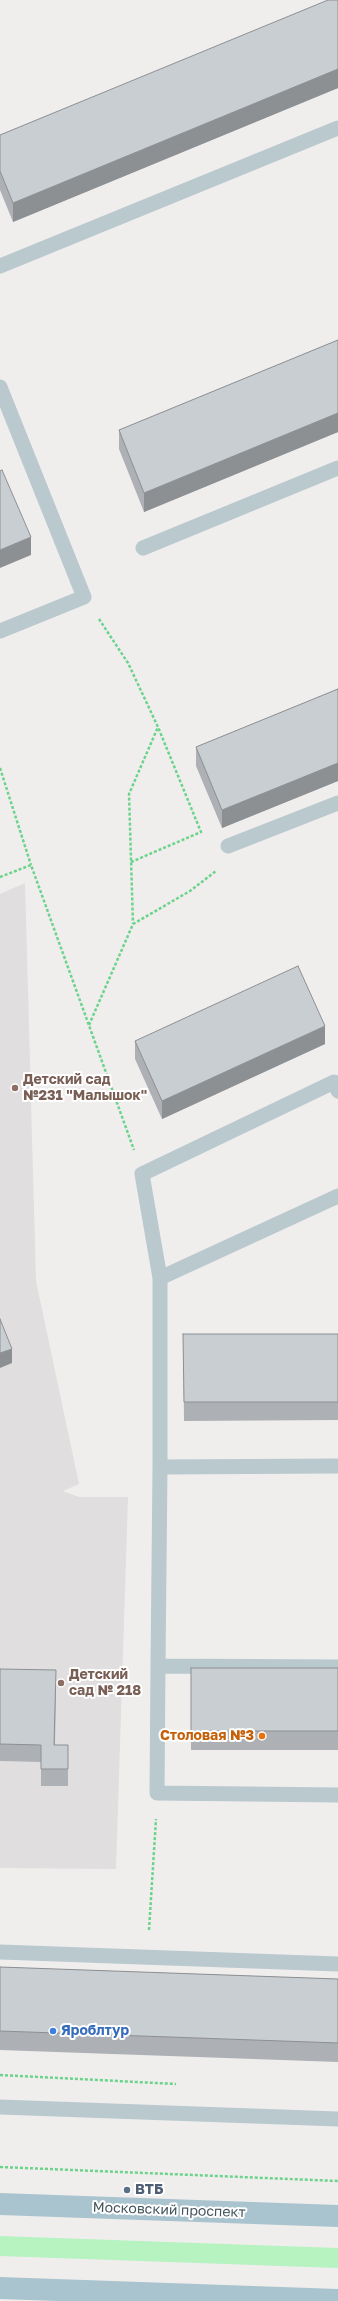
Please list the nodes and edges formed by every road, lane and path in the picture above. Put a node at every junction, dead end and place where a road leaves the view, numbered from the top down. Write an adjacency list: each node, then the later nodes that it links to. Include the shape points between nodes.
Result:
1 (338, 128): 2 (lane)
2 (0, 266)
3 (0, 387): 6 (lane)
4 (338, 468): 5 (lane)
5 (143, 548)
6 (84, 597): 7 (lane); 8 (path, via 128,664)
7 (0, 631)
8 (158, 726): 12 (path, via 129,794); 12 (path, via 201,832)
9 (0, 768): 13 (path)
10 (338, 803): 11 (lane)
11 (228, 846): 15 (path, via 214,872 190,891)
12 (132, 862): 15 (path)
13 (31, 865): 14 (path); 16 (path)
14 (0, 877)
15 (133, 924): 16 (path)
16 (89, 1026): 18 (path)
17 (338, 1091): 18 (lane, via 334,1082)
18 (142, 1174): 20 (lane)
19 (338, 1196): 20 (lane)
20 (160, 1278): 22 (lane)
21 (338, 1466): 22 (lane)
22 (160, 1467): 23 (lane)
23 (158, 1666): 24 (lane); 25 (lane)
24 (338, 1667)
25 (157, 1793): 26 (lane); 28 (path)
26 (338, 1795)
27 (0, 1952): 28 (lane)
28 (147, 1957): 29 (lane)
29 (338, 1964)
30 (0, 2075): 31 (path)
31 (181, 2084)
32 (0, 2107): 33 (lane)
33 (338, 2119)
34 (0, 2167): 35 (path)
35 (338, 2181)
36 (0, 2204): 37 (main road, Московский проспект)
37 (338, 2216)
38 (0, 2288): 39 (main road)
39 (338, 2300)

